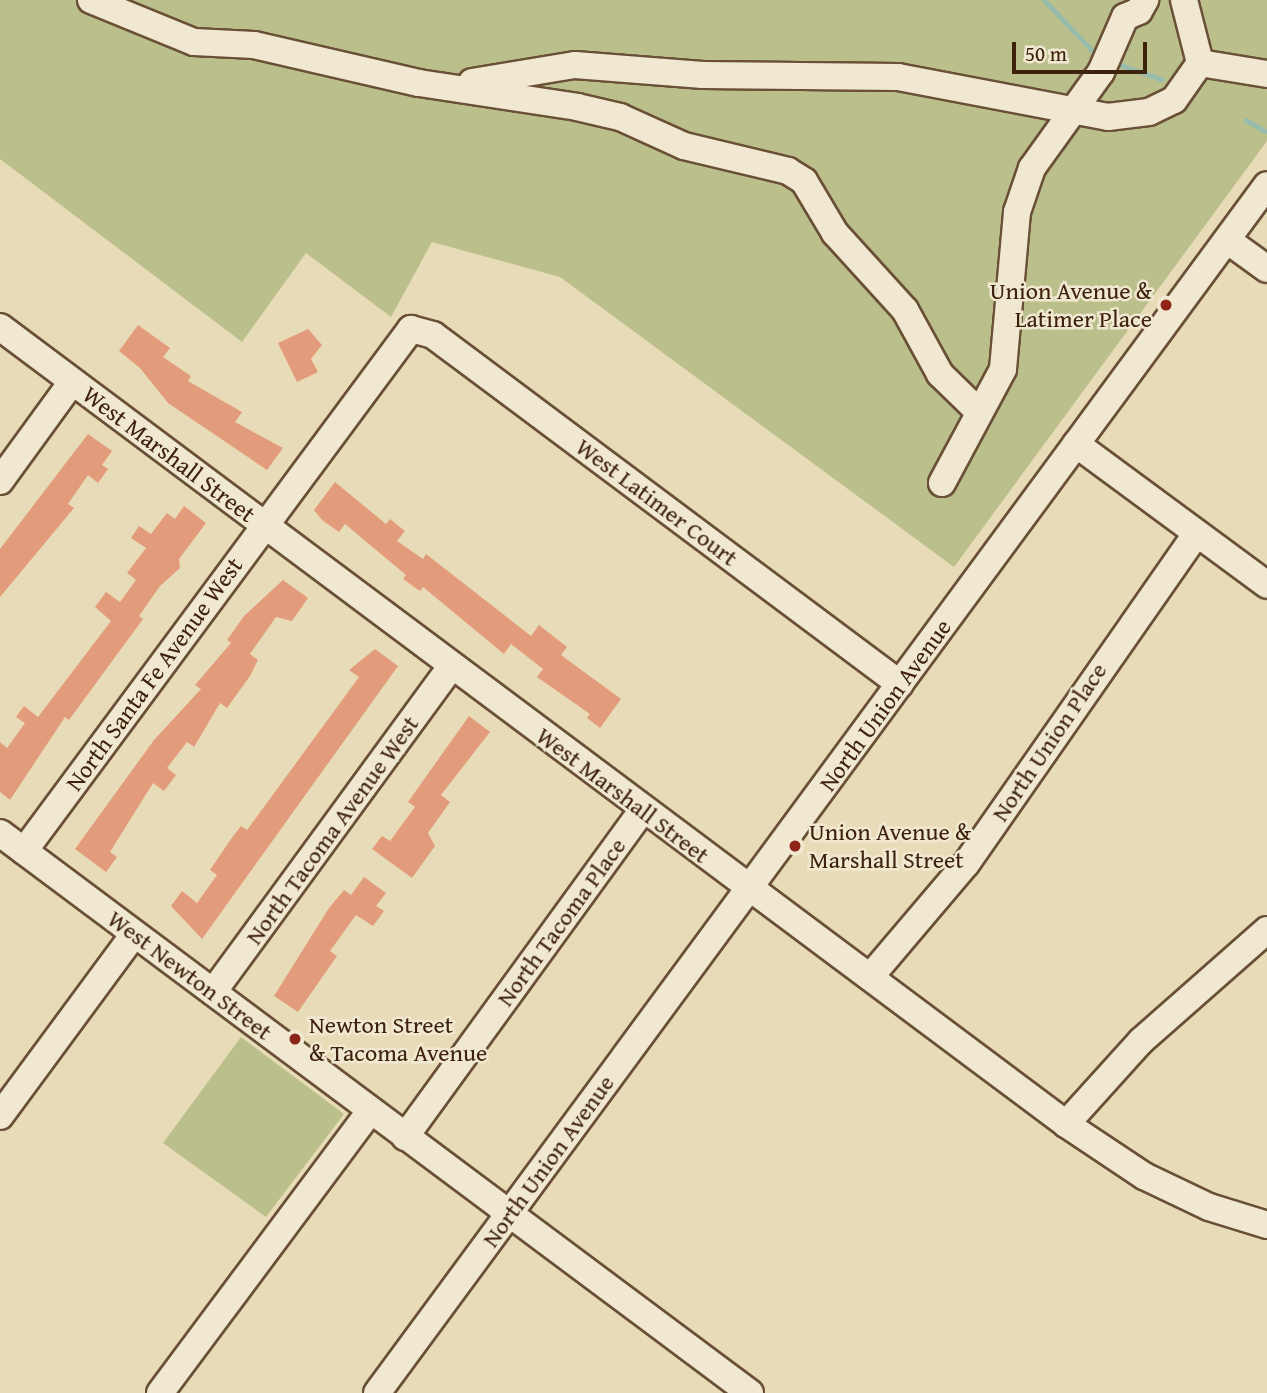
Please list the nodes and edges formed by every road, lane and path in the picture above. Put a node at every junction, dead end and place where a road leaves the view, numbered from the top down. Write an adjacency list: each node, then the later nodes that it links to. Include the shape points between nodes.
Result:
1 (91, 0): 5 (street, via 121,16)
2 (128, 0): 5 (street)
3 (1145, 0): 9 (street, via 1139,11 1125,17 1101,72)
4 (1184, 0): 6 (street)
5 (150, 22): 8 (street, via 194,42 254,45)
6 (1200, 63): 7 (street); 9 (street, via 1174,100 1149,112 1108,117)
7 (1267, 74)
8 (449, 87): 9 (street, via 575,65 703,75 898,77); 16 (street, via 620,117 684,146 764,162 799,177 835,233 905,310 940,374)
9 (1074, 112): 16 (street, via 1040,155 1020,199 1006,357 994,391)
10 (1267, 185): 11 (street, North Union Avenue)
11 (1227, 240): 12 (street); 17 (street, North Union Avenue)
12 (1267, 269)
13 (0, 327): 15 (street, West Marshall Street)
14 (411, 329): 20 (street, North Santa Fe Avenue West); 24 (street, West Latimer Court, via 433,335)
15 (72, 382): 18 (street); 20 (street, West Marshall Street)
16 (978, 411): 19 (street)
17 (1076, 444): 21 (street); 24 (street, North Union Avenue)
18 (0, 481)
19 (942, 483)
20 (264, 525): 23 (street, West Marshall Street); 27 (street, North Santa Fe Avenue West)
21 (1196, 534): 22 (street); 31 (street, North Union Place, via 972,855)
22 (1267, 585)
23 (451, 667): 25 (street, West Marshall Street); 32 (street, North Tacoma Avenue West)
24 (900, 684): 28 (street, North Union Avenue)
25 (643, 809): 28 (street, West Marshall Street); 36 (street, North Tacoma Place)
26 (0, 834): 27 (street, West Newton Street)
27 (24, 851): 30 (street, West Newton Street)
28 (749, 889): 31 (street, West Marshall Street); 37 (street, North Union Avenue)
29 (1267, 930): 35 (street, via 1114,1067)
30 (134, 934): 32 (street, West Newton Street); 34 (street)
31 (870, 977): 35 (street, West Marshall Street)
32 (213, 992): 33 (street, West Newton Street)
33 (370, 1111): 36 (street, West Newton Street); 39 (street)
34 (0, 1116)
35 (1066, 1124): 38 (street, West Marshall Street, via 1144,1176 1209,1207)
36 (405, 1137): 37 (street, West Newton Street)
37 (509, 1213): 40 (street, North Union Avenue); 41 (street, West Newton Street)
38 (1267, 1225)
39 (160, 1393)
40 (377, 1393)
41 (750, 1393)

